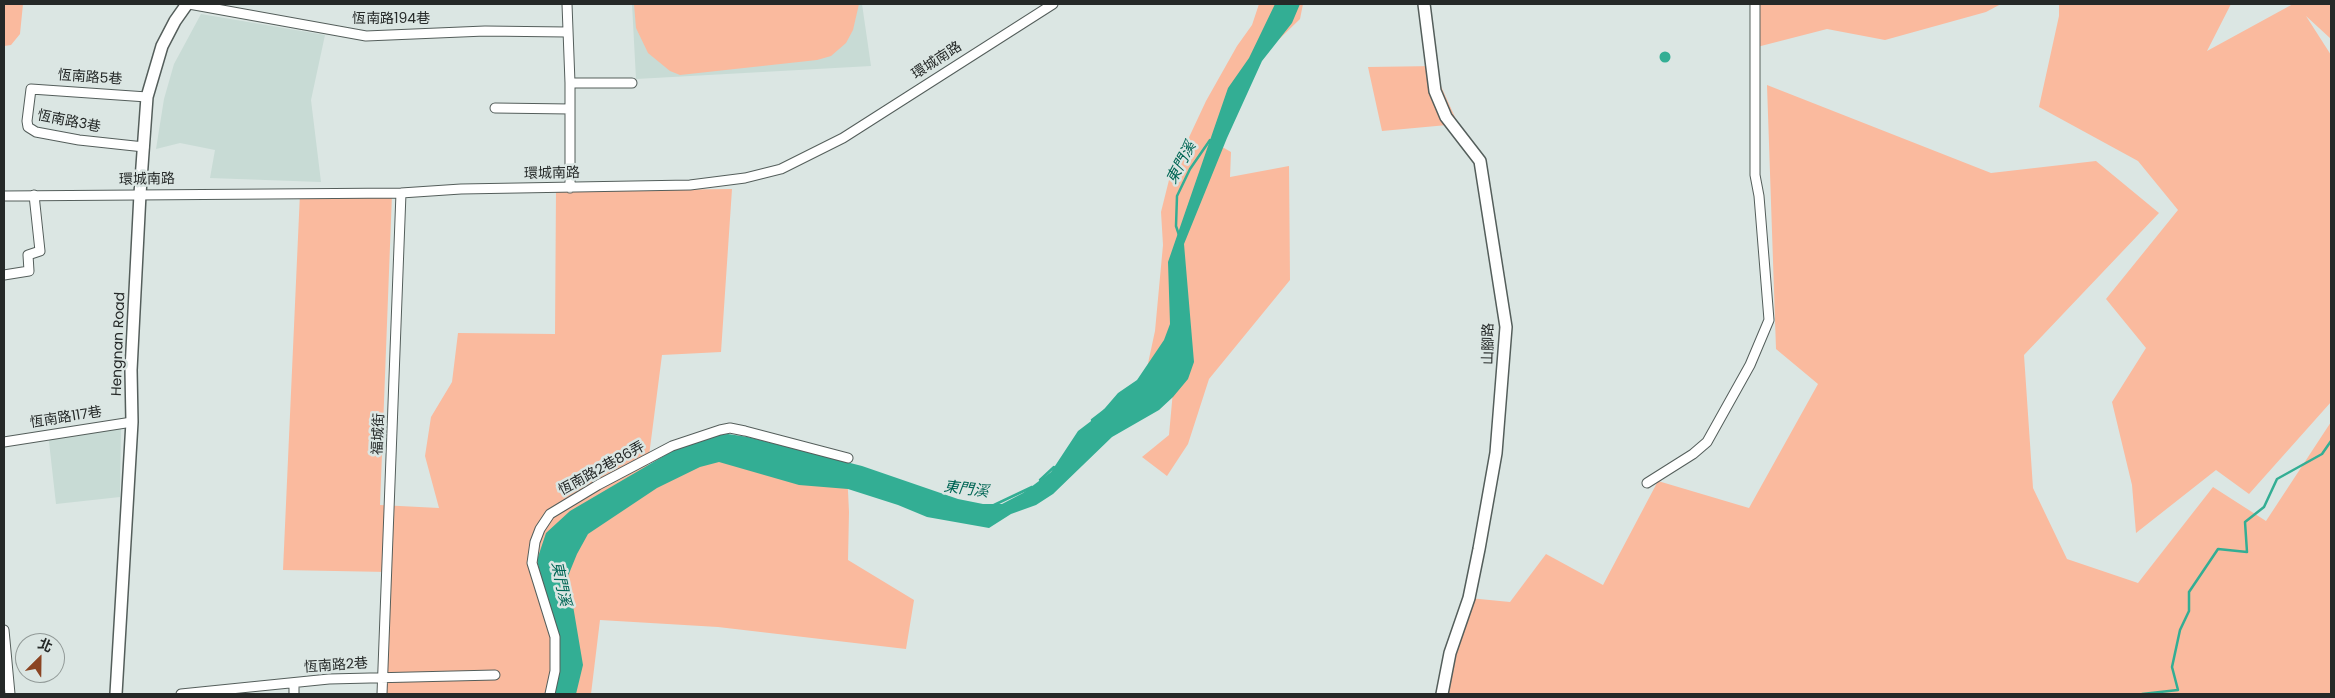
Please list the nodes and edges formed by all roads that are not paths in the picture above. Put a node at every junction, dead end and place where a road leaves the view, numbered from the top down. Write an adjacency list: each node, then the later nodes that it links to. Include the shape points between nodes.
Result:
1 (188, 4): 6 (street, 恆南路194巷, via 366,36 485,31); 10 (street, Hengnan Road, via 175,20 162,46)
2 (567, 4): 6 (street)
3 (1053, 4): 14 (street, 環城南路, via 843,138 781,169 733,181 690,185)
4 (1424, 4): 34 (street, 山腳路, via 1435,91 1446,117 1480,161 1506,328 1496,453 1481,540 1470,598 1450,653)
5 (1755, 4): 23 (street, via 1755,175 1769,320 1750,364 1707,442 1687,459)
6 (566, 32): 7 (street)
7 (570, 83): 8 (street); 12 (street)
8 (632, 83)
9 (31, 88): 10 (street, 恆南路5巷); 13 (street, 恆南路3巷, via 27,121 31,130 79,140)
10 (147, 97): 13 (street, Hengnan Road)
11 (495, 108): 12 (street)
12 (570, 109): 14 (street)
13 (144, 147): 16 (street, Hengnan Road)
14 (570, 188): 15 (street, 環城南路)
15 (402, 193): 16 (street, 環城南路); 26 (street, 福城街)
16 (140, 194): 17 (street, 環城南路); 20 (street, Hengnan Road, via 131,370)
17 (34, 195): 18 (street, 環城南路); 19 (street, via 40,251 28,255 29,271)
18 (4, 196)
19 (4, 275)
20 (132, 422): 21 (street, 恆南路117巷); 29 (street, Hengnan Road)
21 (4, 442)
22 (848, 458): 33 (street, 恆南路2巷86弄, via 726,428 672,446 550,514 535,542 532,563 555,637 555,671)
23 (1647, 483)
24 (4, 630): 28 (street)
25 (495, 675): 26 (street, 恆南路2巷)
26 (382, 676): 27 (street, 恆南路2巷); 32 (street)
27 (294, 683): 30 (street, 恆南路2巷); 31 (street)
28 (10, 694)
29 (116, 694)
30 (180, 694)
31 (294, 694)
32 (382, 694)
33 (550, 694)
34 (1442, 694)

